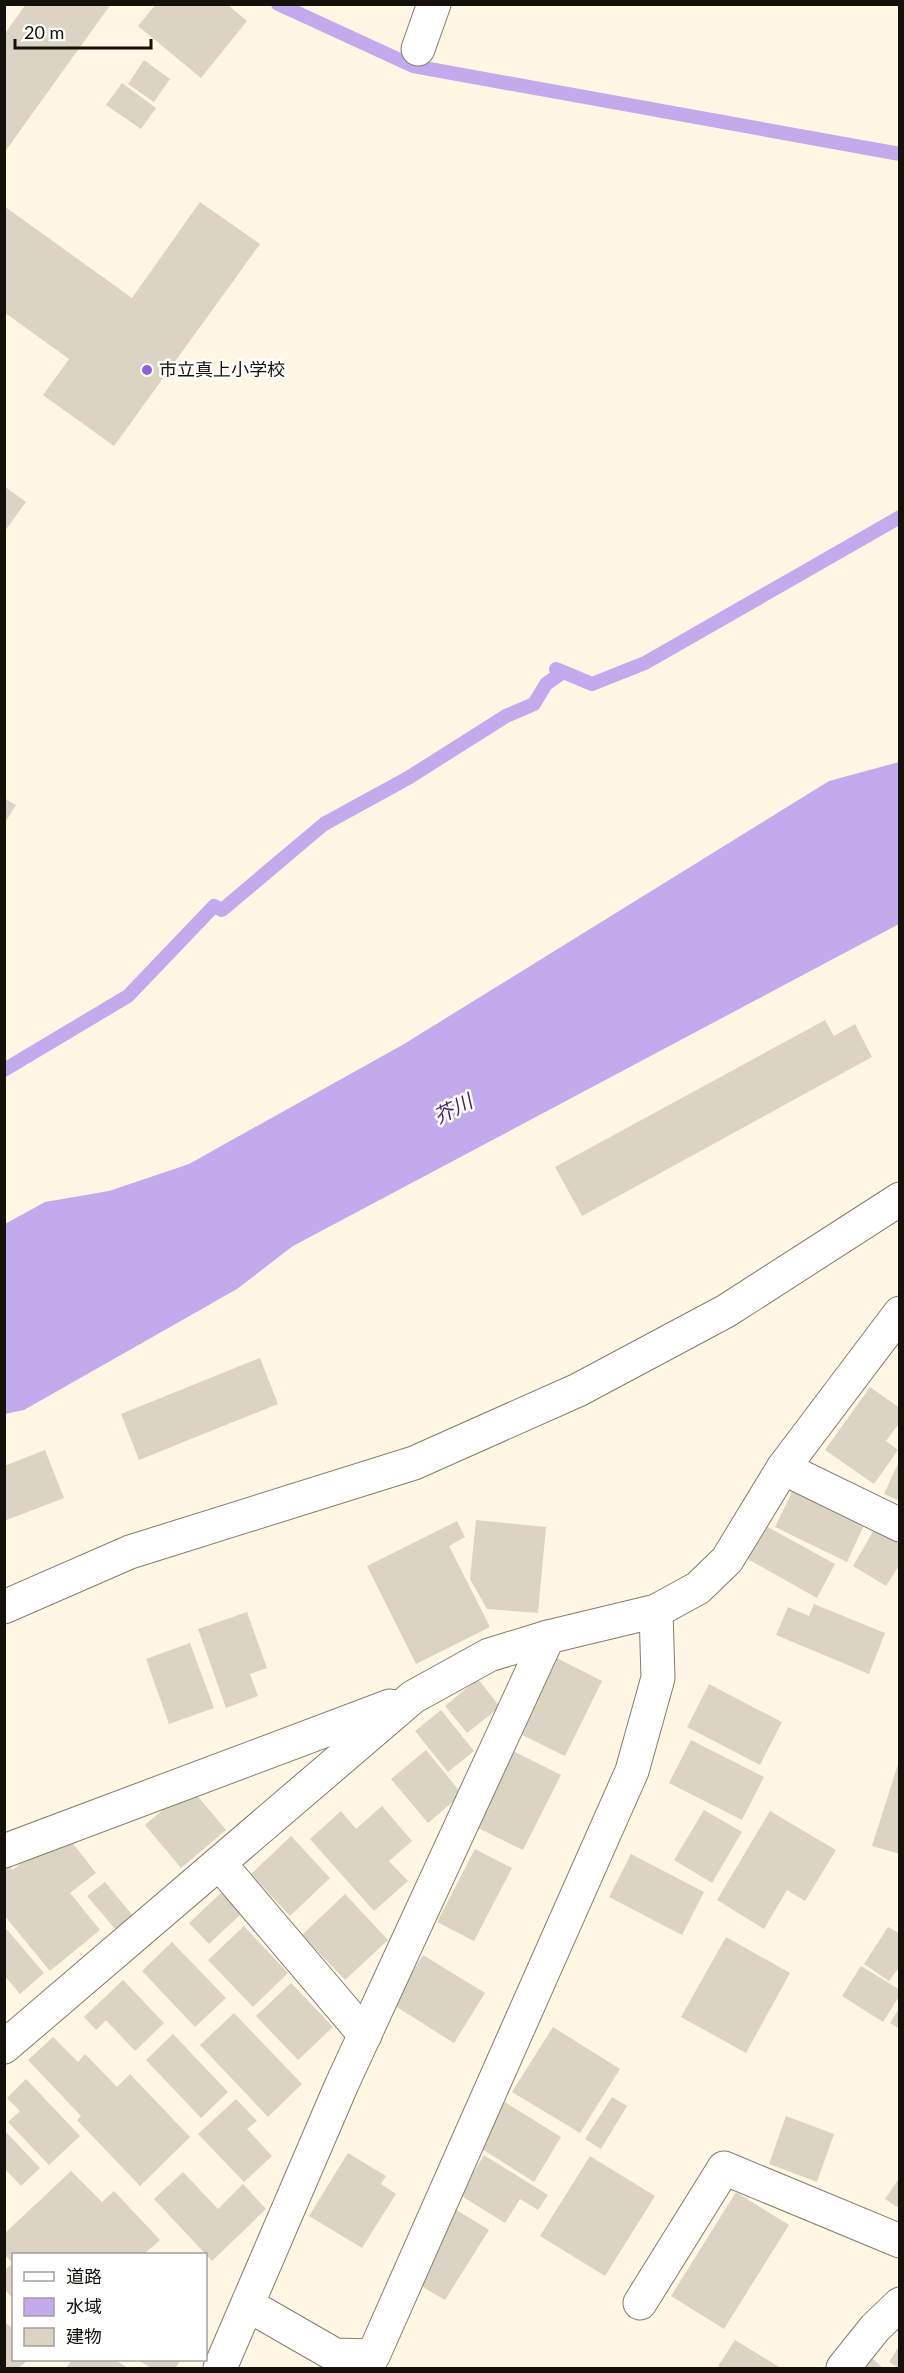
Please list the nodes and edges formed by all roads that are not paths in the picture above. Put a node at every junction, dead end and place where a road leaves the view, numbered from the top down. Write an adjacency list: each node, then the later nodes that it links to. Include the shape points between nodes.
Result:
1 (434, 4): 2 (street)
2 (418, 50)
3 (900, 1199): 7 (street, via 726,1311 578,1390 414,1463 130,1552)
4 (900, 1313): 5 (street)
5 (783, 1468): 6 (street); 8 (street, via 727,1560 698,1588)
6 (900, 1525)
7 (4, 1607)
8 (656, 1611): 9 (street); 17 (street, via 658,1678 632,1771 373,2356 336,2355)
9 (548, 1637): 10 (street, via 489,1655); 13 (street)
10 (413, 1697): 11 (street); 12 (street)
11 (4, 1851)
12 (219, 1863): 13 (street); 14 (street)
13 (365, 2035): 17 (street)
14 (4, 2046)
15 (900, 2241): 16 (street, via 724,2168)
16 (640, 2303)
17 (248, 2304): 19 (street)
18 (900, 2304): 20 (street)
19 (220, 2368)
20 (843, 2368)

